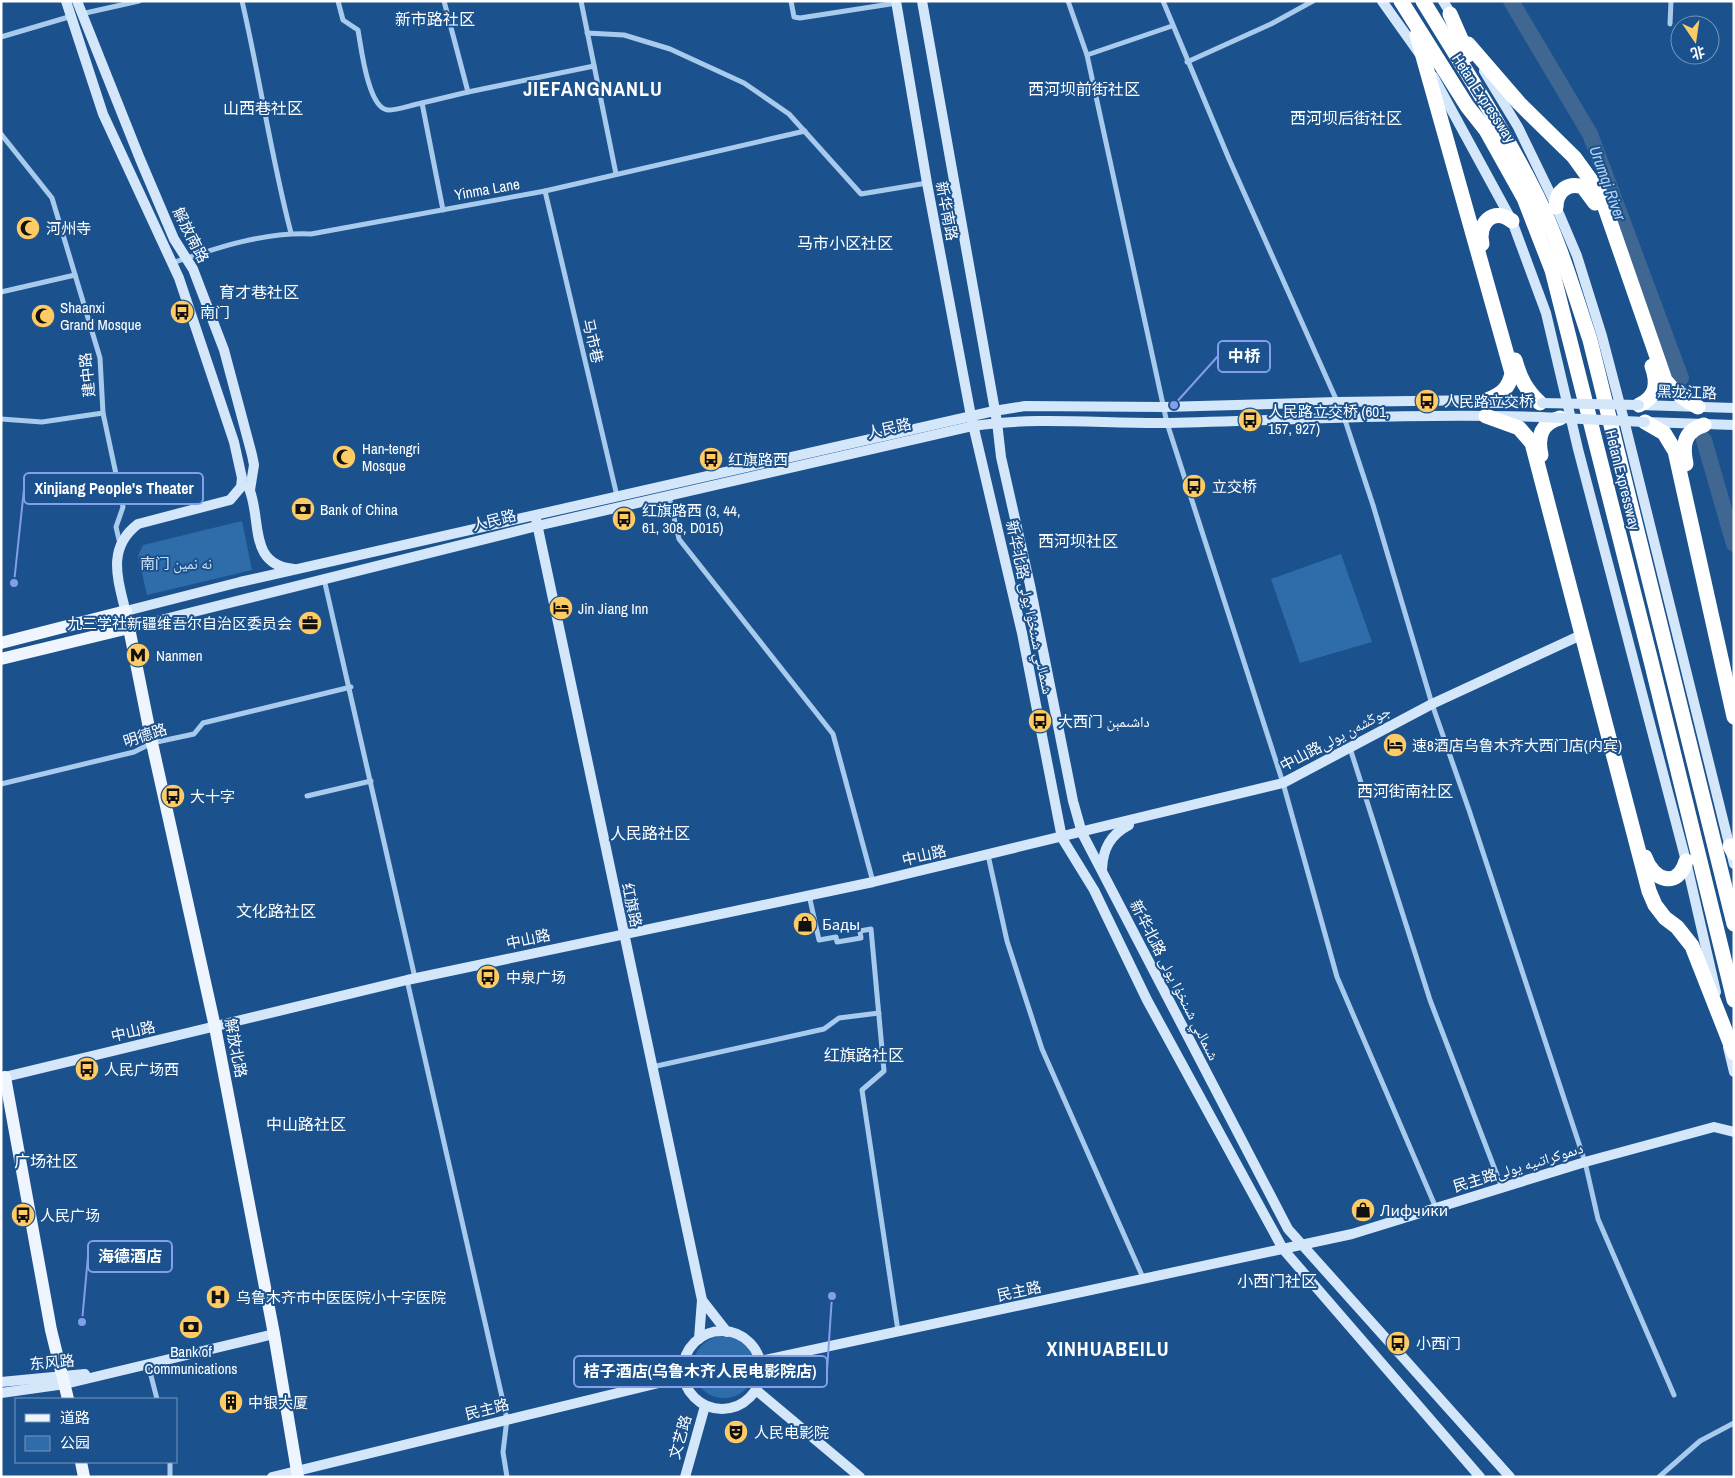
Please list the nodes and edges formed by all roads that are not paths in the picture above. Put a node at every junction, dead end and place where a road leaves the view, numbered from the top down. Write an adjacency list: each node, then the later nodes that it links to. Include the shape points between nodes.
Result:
1 (66, 1): 19 (main road, 解放南路)
2 (77, 1): 19 (main road, 解放南路)
3 (139, 1): 19 (street)
4 (242, 1): 41 (street, via 279,189)
5 (338, 1): 31 (street, via 343,20 358,30 370,90 379,106 387,110)
6 (444, 1): 30 (street)
7 (581, 1): 23 (street)
8 (791, 1): 17 (street, via 794,17 800,18)
9 (922, 1): 53 (main road, 新华南路)
10 (1068, 1): 26 (street)
11 (1163, 1): 22 (street)
12 (1313, 1): 27 (street)
13 (1382, 1): 28 (main road)
14 (1401, 1): 21 (highway, Hetan Expressway)
15 (1423, 1): 32 (highway, Hetan Expressway)
16 (1671, 1): 20 (street)
17 (897, 2): 36 (main road, 新华南路)
18 (1446, 7): 25 (main road); 32 (highway)
19 (75, 15): 24 (street); 42 (main road, 解放南路, via 170,230); 43 (main road, 解放南路, via 103,114)
20 (1670, 15)
21 (1413, 19): 28 (highway); 104 (highway, Hetan Expressway, via 1467,106 1491,138 1524,198 1552,270)
22 (1172, 26): 26 (street); 27 (street)
23 (587, 33): 29 (street); 33 (street, via 624,35 678,53 744,83 789,114)
24 (1, 37)
25 (1468, 44): 38 (main road, via 1518,128); 50 (highway, via 1519,103 1574,157 1600,193 1665,380 1685,401)
26 (1087, 55): 49 (street)
27 (1187, 62): 47 (street)
28 (1425, 62): 40 (main road); 46 (highway, via 1512,373 1505,391)
29 (594, 66): 30 (street); 35 (street)
30 (468, 92): 31 (street)
31 (422, 103): 39 (street)
32 (1493, 116): 101 (highway, Hetan Expressway, via 1537,196 1590,340)
33 (805, 131): 35 (street, Yinma Lane); 36 (street, via 861,194)
34 (1, 134): 44 (street, 建中路, via 52,198)
35 (616, 174): 37 (street, Yinma Lane)
36 (927, 183): 59 (main road, 新华南路)
37 (545, 191): 39 (street, Yinma Lane); 68 (street, 马市巷)
38 (1556, 207): 48 (highway, via 1561,191 1577,186 1588,191 1601,214 1656,381 1652,396); 93 (main road, via 1577,256 1602,336)
39 (443, 210): 41 (street, Yinma Lane, via 311,234)
40 (1512, 221): 51 (highway, via 1502,215 1490,217 1482,225 1480,237 1520,378); 96 (main road, via 1546,313 1578,449)
41 (291, 233): 42 (street, Yinma Lane, via 222,246)
42 (186, 258): 43 (street, Yinma Lane); 66 (main road, 解放南路, via 226,360 254,465)
43 (172, 263): 65 (main road, 解放南路, via 204,351)
44 (76, 275): 45 (street); 54 (street, 建中路, via 100,358)
45 (1, 292)
46 (1488, 400): 47 (main road, 人民路); 51 (main road, 人民路)
47 (1337, 402): 49 (main road, 人民路); 56 (street)
48 (1639, 405): 50 (main road, 黑龙江路); 51 (main road, 黑龙江路, bridge)
49 (1164, 407): 53 (main road, 人民路, via 1025,406); 62 (street)
50 (1698, 407): 52 (main road, 黑龙江路)
51 (1541, 408): 55 (main road, 人民路); 57 (main road, 黑龙江路, bridge)
52 (1734, 408)
53 (994, 410): 59 (main road, 人民路); 60 (main road, 新华北路 شىمالىي شىنخۇا يولى)
54 (103, 413): 58 (street, via 42,422); 71 (street, 建中路, via 123,507 116,527)
55 (1486, 416): 56 (main road, 人民路); 107 (highway, via 1519,428 1532,443 1649,891 1655,906 1692,946)
56 (1344, 417): 62 (main road, 人民路); 81 (street)
57 (1560, 418): 61 (main road, 黑龙江路, bridge); 96 (highway, via 1546,424 1539,444 1648,867 1657,876 1669,878 1680,872)
58 (1, 419)
59 (972, 421): 60 (main road, 人民路); 67 (main road, 人民路); 68 (main road, 人民路); 91 (main road, 新华北路 شىمالىي شىنخۇا يولى, via 1022,633)
60 (997, 422): 62 (main road, 人民路); 90 (main road, 新华北路 شىمالىي شىنخۇا يولى, via 1001,457)
61 (1645, 422): 63 (main road, 黑龙江路); 82 (highway, via 1664,433 1674,451)
62 (1167, 423): 86 (street)
63 (1704, 425): 64 (main road, 黑龙江路); 79 (highway, via 1690,432 1684,453)
64 (1734, 425)
65 (240, 470): 66 (main road, 解放南路); 69 (main road, 解放南路, via 241,487)
66 (250, 490): 69 (main road, via 238,499); 72 (main road, 解放南路, via 260,547 266,556 285,568)
67 (669, 495): 70 (main road, 人民路); 99 (street, via 679,539 833,734)
68 (617, 496): 70 (main road, 人民路)
69 (222, 504): 71 (main road, 解放南路, via 138,524 127,532)
70 (536, 520): 72 (main road, 人民路); 73 (main road, 人民路); 102 (main road, 红旗路)
71 (120, 544): 74 (main road, via 116,566)
72 (308, 568): 74 (main road, 人民路)
73 (324, 578): 75 (main road, 人民路); 80 (street)
74 (126, 611): 75 (main road); 77 (main road, 人民路)
75 (129, 628): 78 (main road, 人民路); 83 (main road, 解放北路)
76 (1579, 636): 81 (main road, 中山路جوڭشەن يولى)
77 (1, 642)
78 (1, 659)
79 (1734, 680)
80 (351, 687): 83 (street, 明德路, via 203,723 194,734); 85 (street)
81 (1432, 704): 84 (main road, 中山路جوڭشەن يولى); 113 (street)
82 (1734, 716)
83 (152, 743): 87 (street, 明德路, via 134,752); 106 (main road, 解放北路)
84 (1350, 748): 86 (main road, 中山路جوڭشەن يولى); 114 (street, via 1430,1000)
85 (371, 781): 88 (street); 103 (street)
86 (1283, 783): 89 (main road, 中山路جوڭشەن يولى); 115 (street, via 1337,977)
87 (1, 784)
88 (306, 796)
89 (1143, 818): 90 (main road, 中山路جوڭشەن يولى); 98 (main road, via 1119,830 1109,841 1103,855)
90 (1082, 833): 91 (main road, 中山路جوڭشەن يولى); 98 (main road, 新华北路 شىمالىي شىنخۇا يولى)
91 (1062, 838): 92 (main road, 中山路); 94 (main road, 新华北路 شىمالىي شىنخۇا يولى)
92 (1025, 847): 94 (main road, via 1040,844); 95 (main road, 中山路)
93 (1732, 849): 97 (main road)
94 (1071, 853): 117 (main road, 新华北路 شىمالىي شىنخۇا يولى, via 1094,890 1147,1000)
95 (988, 855): 99 (main road, 中山路); 118 (street, via 1008,941 1042,1049)
96 (1686, 861): 107 (main road)
97 (1734, 864)
98 (1102, 870): 116 (main road, 新华北路 شىمالىي شىنخۇا يولى, via 1288,1229)
99 (873, 882): 100 (main road, 中山路)
100 (809, 895): 102 (main road, 中山路); 105 (street, via 819,940 836,937 837,942 860,938 860,931 872,929)
101 (1734, 924)
102 (623, 934): 103 (main road, 中山路); 109 (main road, 红旗路)
103 (411, 979): 106 (main road, 中山路); 135 (street)
104 (1734, 1000)
105 (879, 1013): 109 (street, via 839,1018 824,1029); 120 (street, via 884,1071 862,1090)
106 (215, 1027): 111 (main road, 中山路); 122 (main road, 解放北路)
107 (1725, 1032): 108 (highway); 110 (main road)
108 (1734, 1053)
109 (651, 1067): 119 (main road, 红旗路)
110 (1734, 1072)
111 (3, 1077): 127 (main road, via 51,1330)
112 (1734, 1132): 113 (main road, 民主路دىموكراتىيە يولى, via 1714,1127)
113 (1585, 1162): 114 (main road, 民主路دىموكراتىيە يولى); 131 (street, via 1598,1219)
114 (1502, 1188): 115 (main road, 民主路دىموكراتىيە يولى)
115 (1436, 1208): 116 (main road, 民主路دىموكراتىيە يولى, via 1352,1234)
116 (1301, 1245): 117 (main road, 民主路دىموكراتىيە يولى); 147 (main road, 新华北路 شىمالىي شىنخۇا يولى)
117 (1283, 1249): 118 (main road, 民主路); 146 (main road, 新华北路 شىمالىي شىنخۇا يولى)
118 (1144, 1280): 120 (main road, 民主路)
119 (702, 1300): 121 (main road); 123 (main road)
120 (898, 1331): 124 (main road, 民主路)
121 (727, 1332): 123 (main road, via 707,1334); 124 (main road, via 748,1341)
122 (274, 1334): 125 (main road, 东风路); 139 (main road, 解放北路)
123 (698, 1339): 126 (main road, via 690,1348)
124 (760, 1361): 129 (main road, via 760,1381)
125 (148, 1364): 127 (main road, 东风路); 133 (street)
126 (683, 1371): 134 (main road, via 689,1392); 135 (main road, 民主路, via 666,1381)
127 (64, 1379): 128 (main road, 东风路); 130 (main road, 东风路); 132 (main road)
128 (1, 1382)
129 (756, 1390): 134 (main road, via 749,1399 728,1409); 145 (main road)
130 (1, 1393)
131 (1674, 1396)
132 (68, 1398)
133 (157, 1398)
134 (705, 1406): 144 (main road, 文艺路)
135 (506, 1420): 139 (main road, 民主路); 143 (street, via 503,1452)
136 (1734, 1423): 148 (street, via 1700,1441)
137 (81, 1463): 140 (main road)
138 (170, 1463): 141 (street)
139 (298, 1474): 142 (main road, 民主路)
140 (84, 1477)
141 (170, 1477)
142 (272, 1477)
143 (507, 1477)
144 (685, 1477)
145 (860, 1477)
146 (1480, 1477)
147 (1510, 1477)
148 (1659, 1477)

